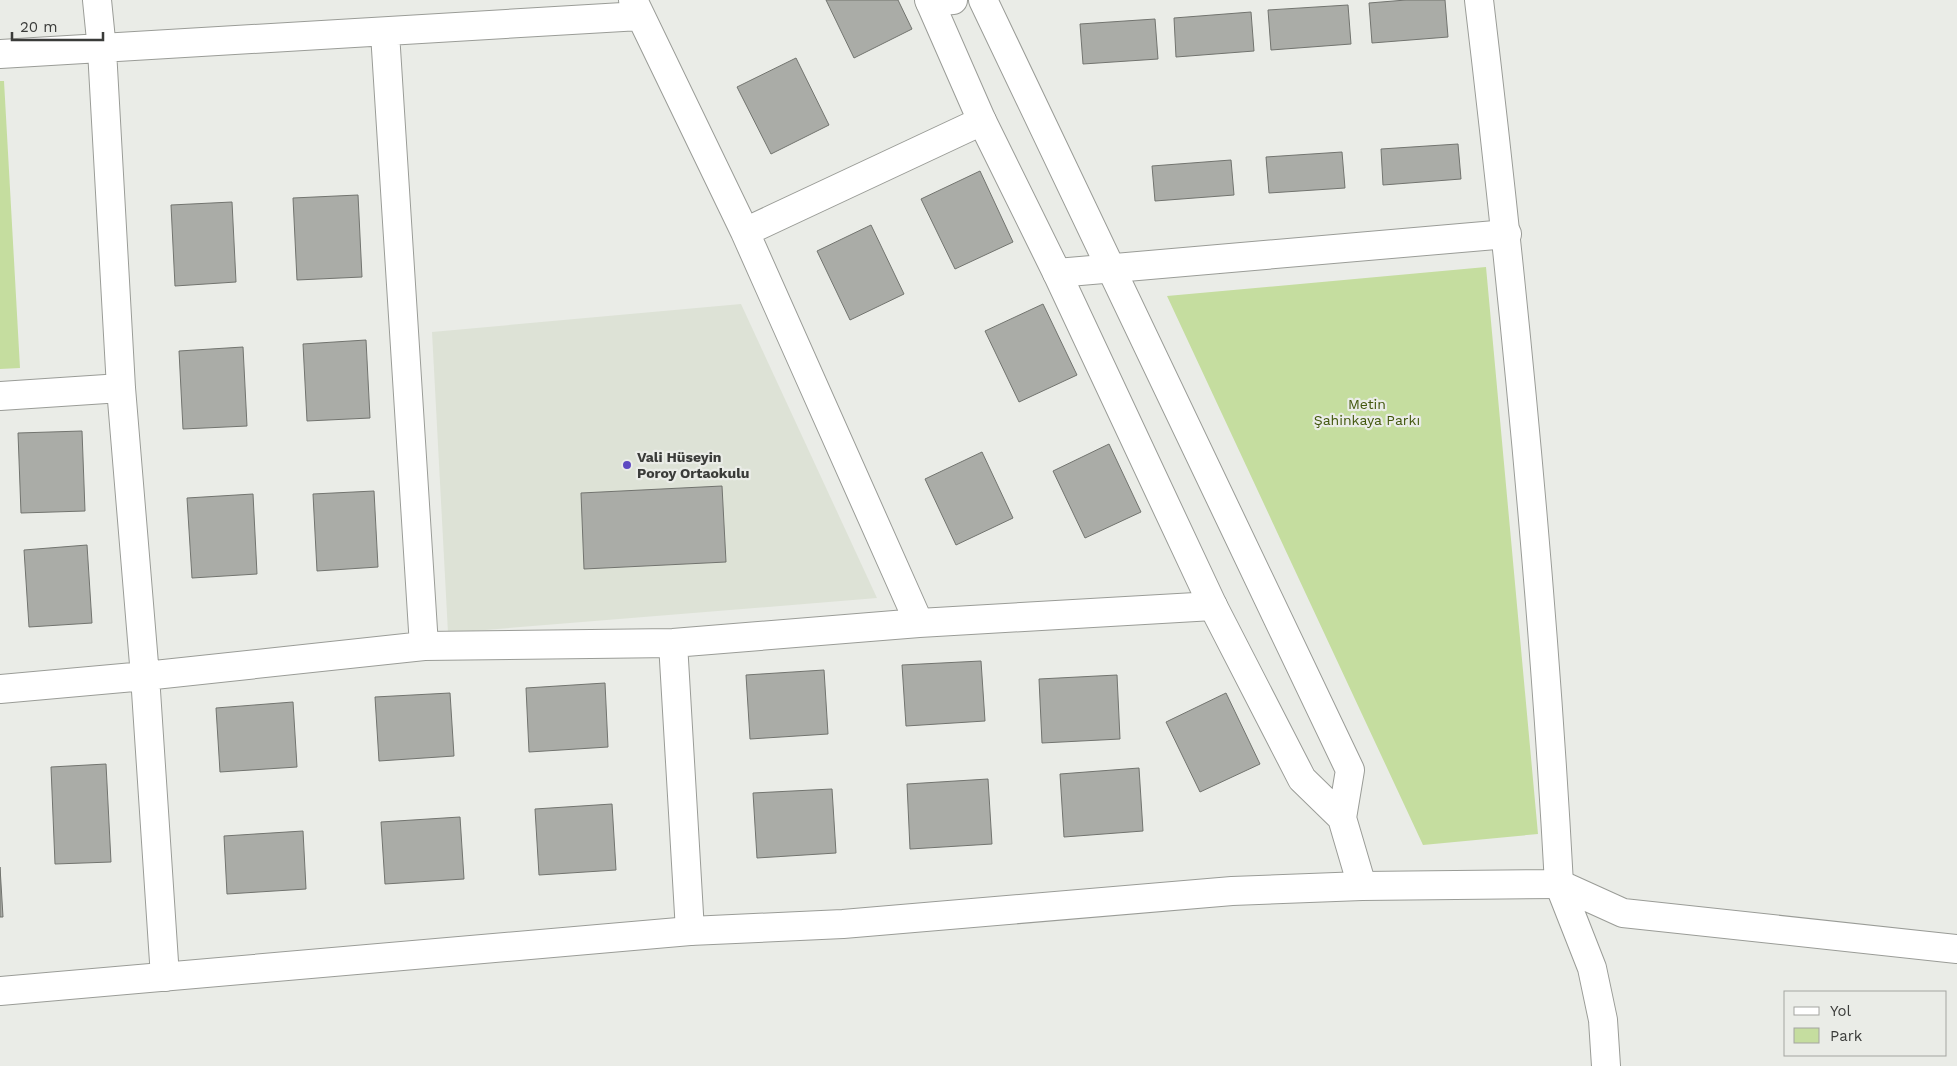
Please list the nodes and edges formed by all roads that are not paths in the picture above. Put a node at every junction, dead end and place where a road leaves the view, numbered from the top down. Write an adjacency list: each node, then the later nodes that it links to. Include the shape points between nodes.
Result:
1 (96, 0): 7 (street)
2 (983, 0): 12 (street)
3 (1479, 0): 11 (street)
4 (937, 1): 9 (street)
5 (637, 8): 6 (street); 10 (street)
6 (385, 32): 7 (street); 19 (street)
7 (102, 50): 8 (street); 14 (street)
8 (0, 54)
9 (982, 121): 10 (street); 13 (street)
10 (745, 232): 17 (street)
11 (1507, 234): 12 (street); 23 (street, via 1551,730)
12 (1110, 268): 13 (street); 22 (street, via 1350,770)
13 (1058, 273): 16 (street)
14 (121, 388): 15 (street); 20 (street)
15 (0, 396)
16 (1212, 606): 17 (street); 22 (street, via 1302,779)
17 (918, 623): 18 (street)
18 (673, 643): 19 (street); 25 (street)
19 (424, 646): 20 (street)
20 (145, 676): 21 (street); 27 (street)
21 (0, 689)
22 (1342, 818): 24 (street)
23 (1559, 884): 24 (street); 26 (street, via 1623,913); 29 (street, via 1592,968 1603,1020)
24 (1362, 886): 25 (street, via 1232,891 843,924)
25 (690, 930): 27 (street)
26 (1957, 949)
27 (165, 977): 28 (street)
28 (0, 991)
29 (1606, 1066)

